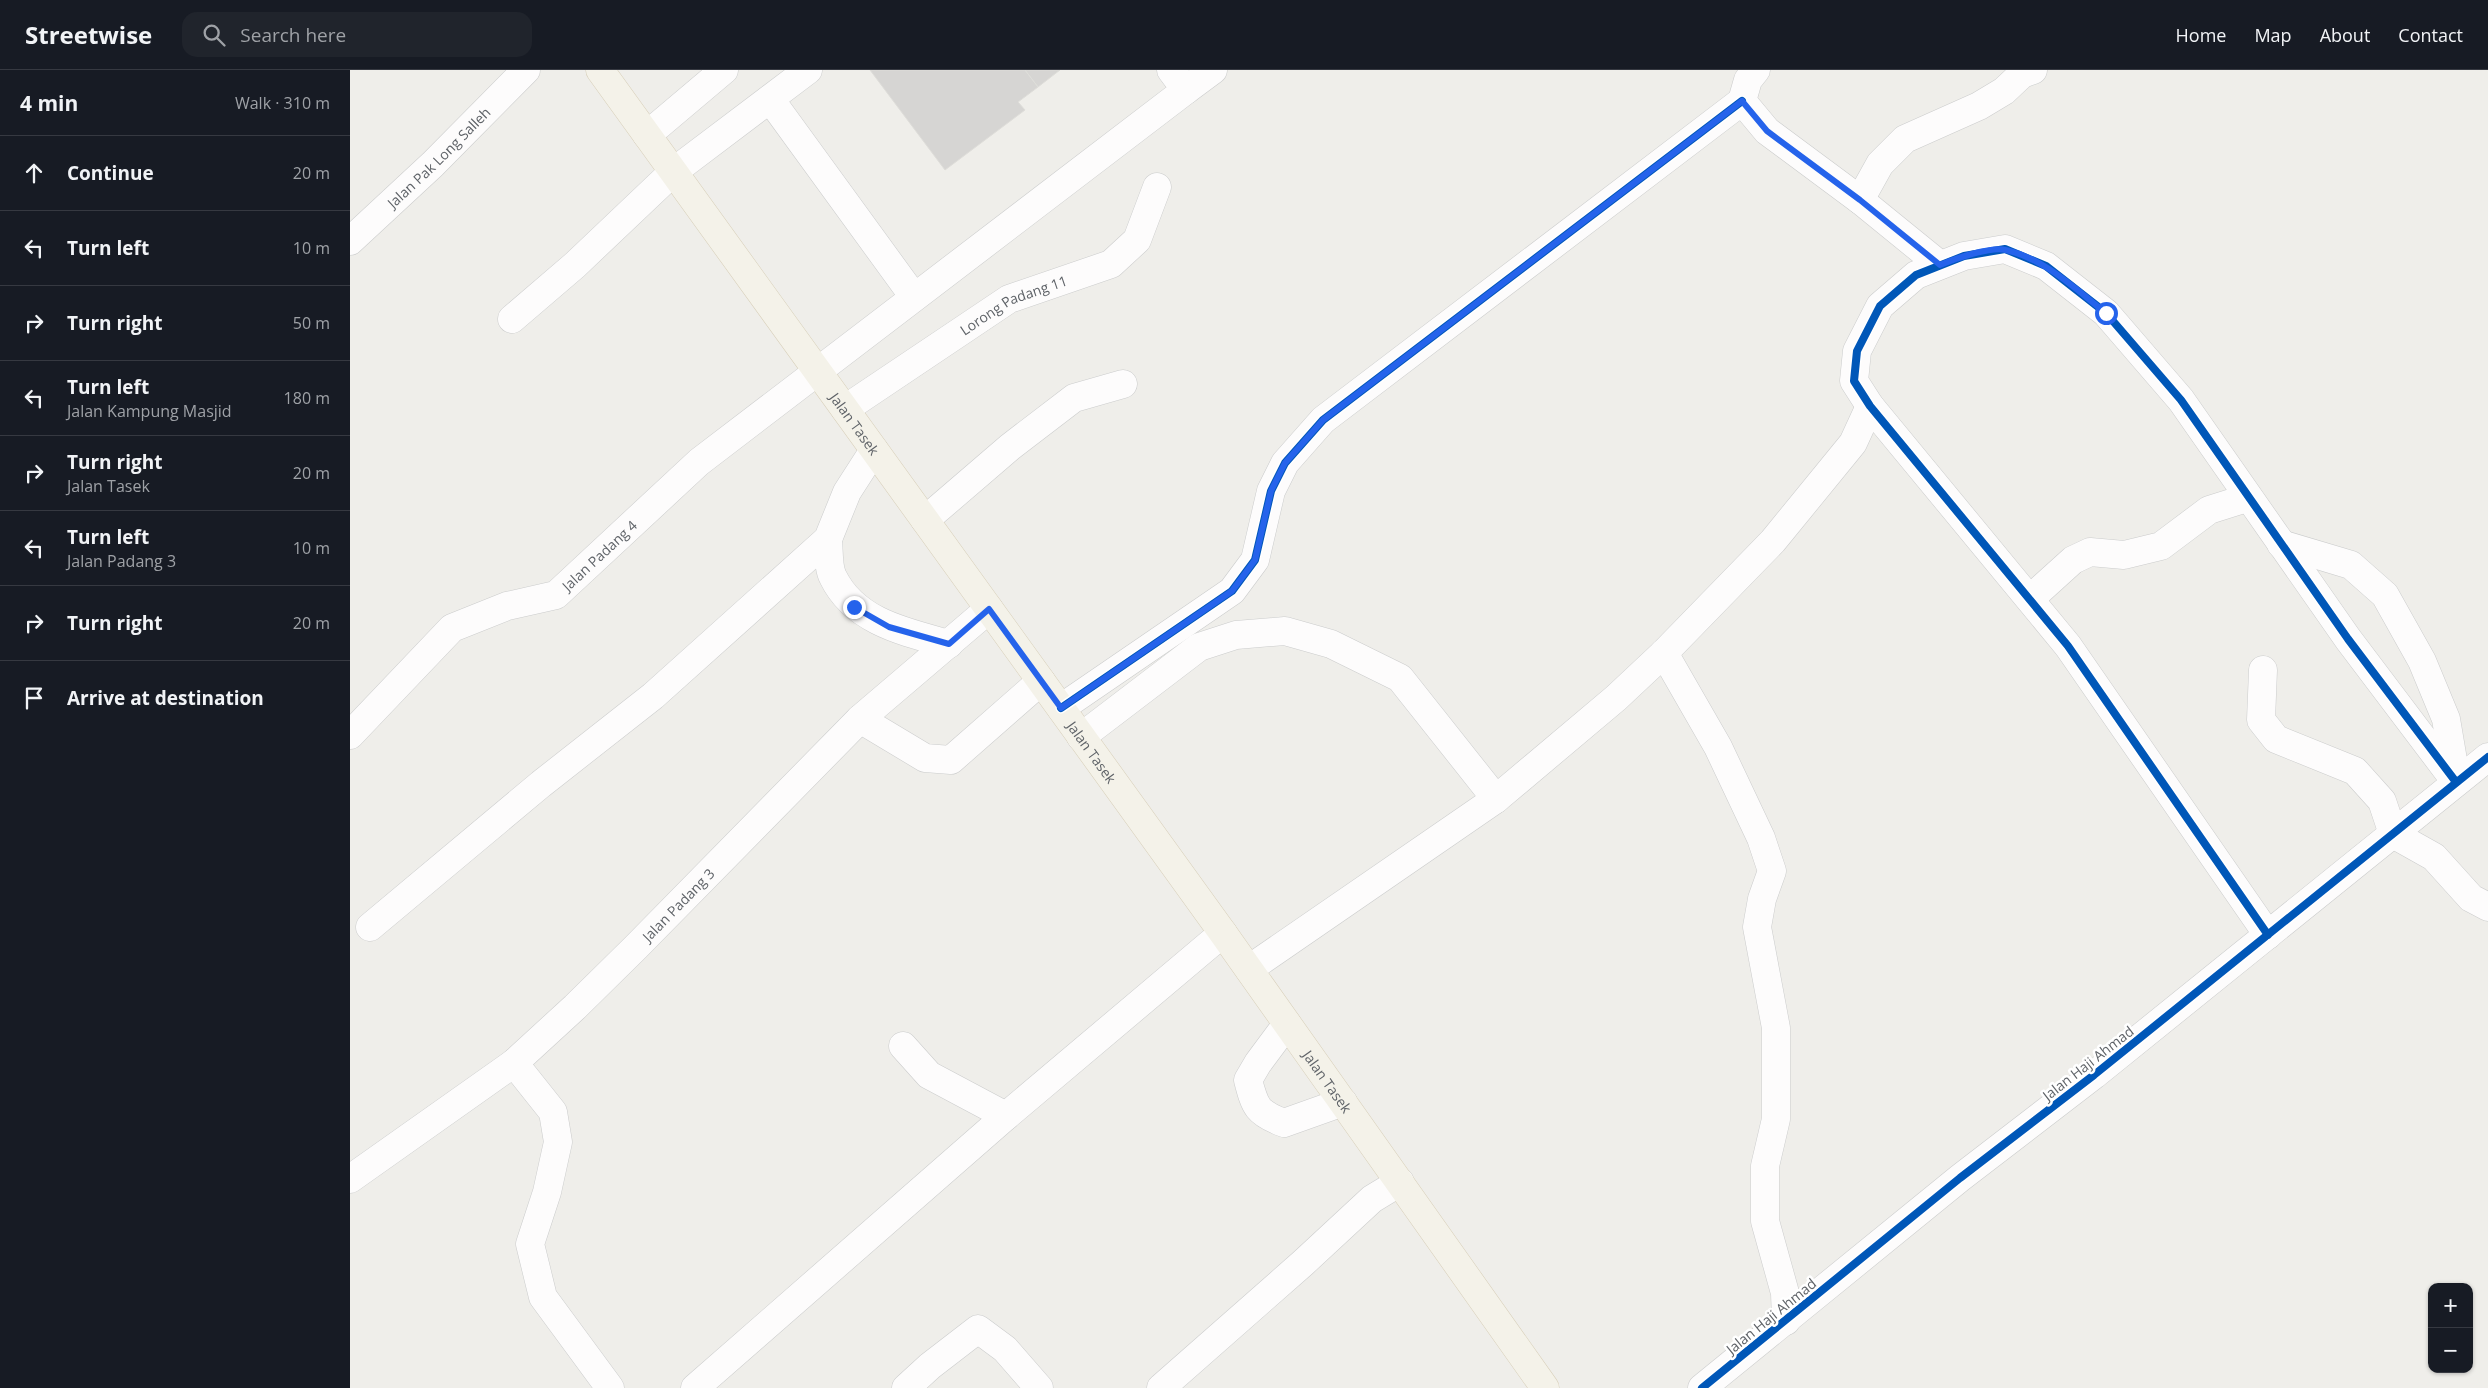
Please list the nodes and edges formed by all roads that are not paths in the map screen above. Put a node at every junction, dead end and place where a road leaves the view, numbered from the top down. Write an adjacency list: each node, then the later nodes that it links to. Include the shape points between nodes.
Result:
1 (526, 70): 15 (street, Jalan Pak Long Salleh)
2 (600, 70): 11 (main road, Jalan Tasek)
3 (724, 70): 11 (street)
4 (808, 70): 9 (street)
5 (1213, 70): 8 (street, Jalan Padang 4)
6 (1756, 70): 10 (street, via 1748,80)
7 (2026, 71): 14 (street, via 2004,91 1978,106 1905,139 1880,164)
8 (1178, 80): 17 (street, Jalan Padang 4)
9 (770, 99): 12 (street); 17 (street)
10 (1742, 101): 14 (street, via 1767,131); 34 (street, via 1323,420 1285,463 1271,491 1255,560 1232,591)
11 (647, 135): 12 (main road, Jalan Tasek)
12 (673, 172): 18 (street, via 575,266); 19 (main road, Jalan Tasek)
13 (1157, 186): 22 (street, Lorong Padang 11, via 1137,240 1112,264 1009,299)
14 (1860, 200): 16 (street)
15 (350, 242)
16 (1940, 265): 21 (street, via 1916,275 1880,306 1871,321 1858,351 1854,381); 24 (street, via 1964,256 2005,249 2046,266 2106,313 2181,400)
17 (914, 298): 19 (street, Jalan Padang 4)
18 (512, 319)
19 (817, 371): 22 (main road, Jalan Tasek); 36 (street, Jalan Padang 4, via 699,462 556,595 507,606 452,628)
20 (1123, 384): 25 (street, via 1074,398 1010,447)
21 (1870, 406): 28 (street); 31 (street, via 1853,443 1773,541)
22 (844, 409): 23 (main road, Jalan Tasek)
23 (874, 450): 25 (main road, Jalan Tasek); 26 (street, via 847,492)
24 (2247, 498): 27 (street); 28 (street, via 2209,510 2162,546 2124,555 2090,552 2073,560)
25 (925, 520): 29 (main road, Jalan Tasek)
26 (828, 539): 30 (street, via 832,576 854,607 889,627); 43 (street, via 652,696)
27 (2281, 544): 39 (street); 39 (street, via 2351,565 2385,596 2422,661 2446,719)
28 (2030, 599): 45 (street, via 2068,646)
29 (989, 609): 30 (street, Jalan Padang 3); 33 (main road, Jalan Tasek)
30 (949, 644): 35 (street, Jalan Padang 3)
31 (1664, 653): 40 (street); 54 (street, via 1718,747 1761,838 1772,871 1757,927 1776,1028 1776,1119 1765,1166 1765,1221 1785,1293)
32 (2263, 670): 41 (street, via 2262,720 2276,739 2355,772 2382,801)
33 (1041, 681): 34 (main road, Jalan Tasek); 35 (street, via 951,760 925,758)
34 (1061, 708): 37 (main road, Jalan Tasek)
35 (860, 719): 49 (street, Jalan Padang 3, via 629,954)
36 (350, 735)
37 (1081, 737): 40 (street, via 1199,647 1236,635 1285,631 1330,644 1400,678); 44 (main road, Jalan Tasek)
38 (2488, 757): 39 (street, Jalan Haji Ahmad)
39 (2456, 782): 41 (street, Jalan Haji Ahmad)
40 (1496, 799): 46 (street)
41 (2393, 834): 42 (street, via 2434,858 2471,898); 45 (street, Jalan Haji Ahmad)
42 (2488, 907)
43 (370, 927)
44 (1223, 933): 46 (main road, Jalan Tasek); 51 (street)
45 (2268, 935): 54 (street, Jalan Haji Ahmad, via 1960,1178)
46 (1248, 969): 47 (main road, Jalan Tasek)
47 (1287, 1024): 50 (main road, Jalan Tasek); 50 (street, via 1248,1080 1253,1101 1264,1115 1284,1123)
48 (903, 1046): 51 (street, via 929,1075)
49 (514, 1063): 52 (street, Jalan Padang 3); 55 (street, via 553,1112 558,1142 547,1192 530,1244 543,1297)
50 (1344, 1102): 53 (main road, Jalan Tasek)
51 (1006, 1116): 56 (street)
52 (350, 1179)
53 (1400, 1182): 59 (street, via 1372,1199); 60 (main road, Jalan Tasek)
54 (1786, 1321): 61 (street, Jalan Haji Ahmad)
55 (610, 1388)
56 (695, 1388)
57 (906, 1388): 58 (street, via 978,1329 1005,1349)
58 (1039, 1388)
59 (1161, 1388)
60 (1545, 1388)
61 (1702, 1388)

